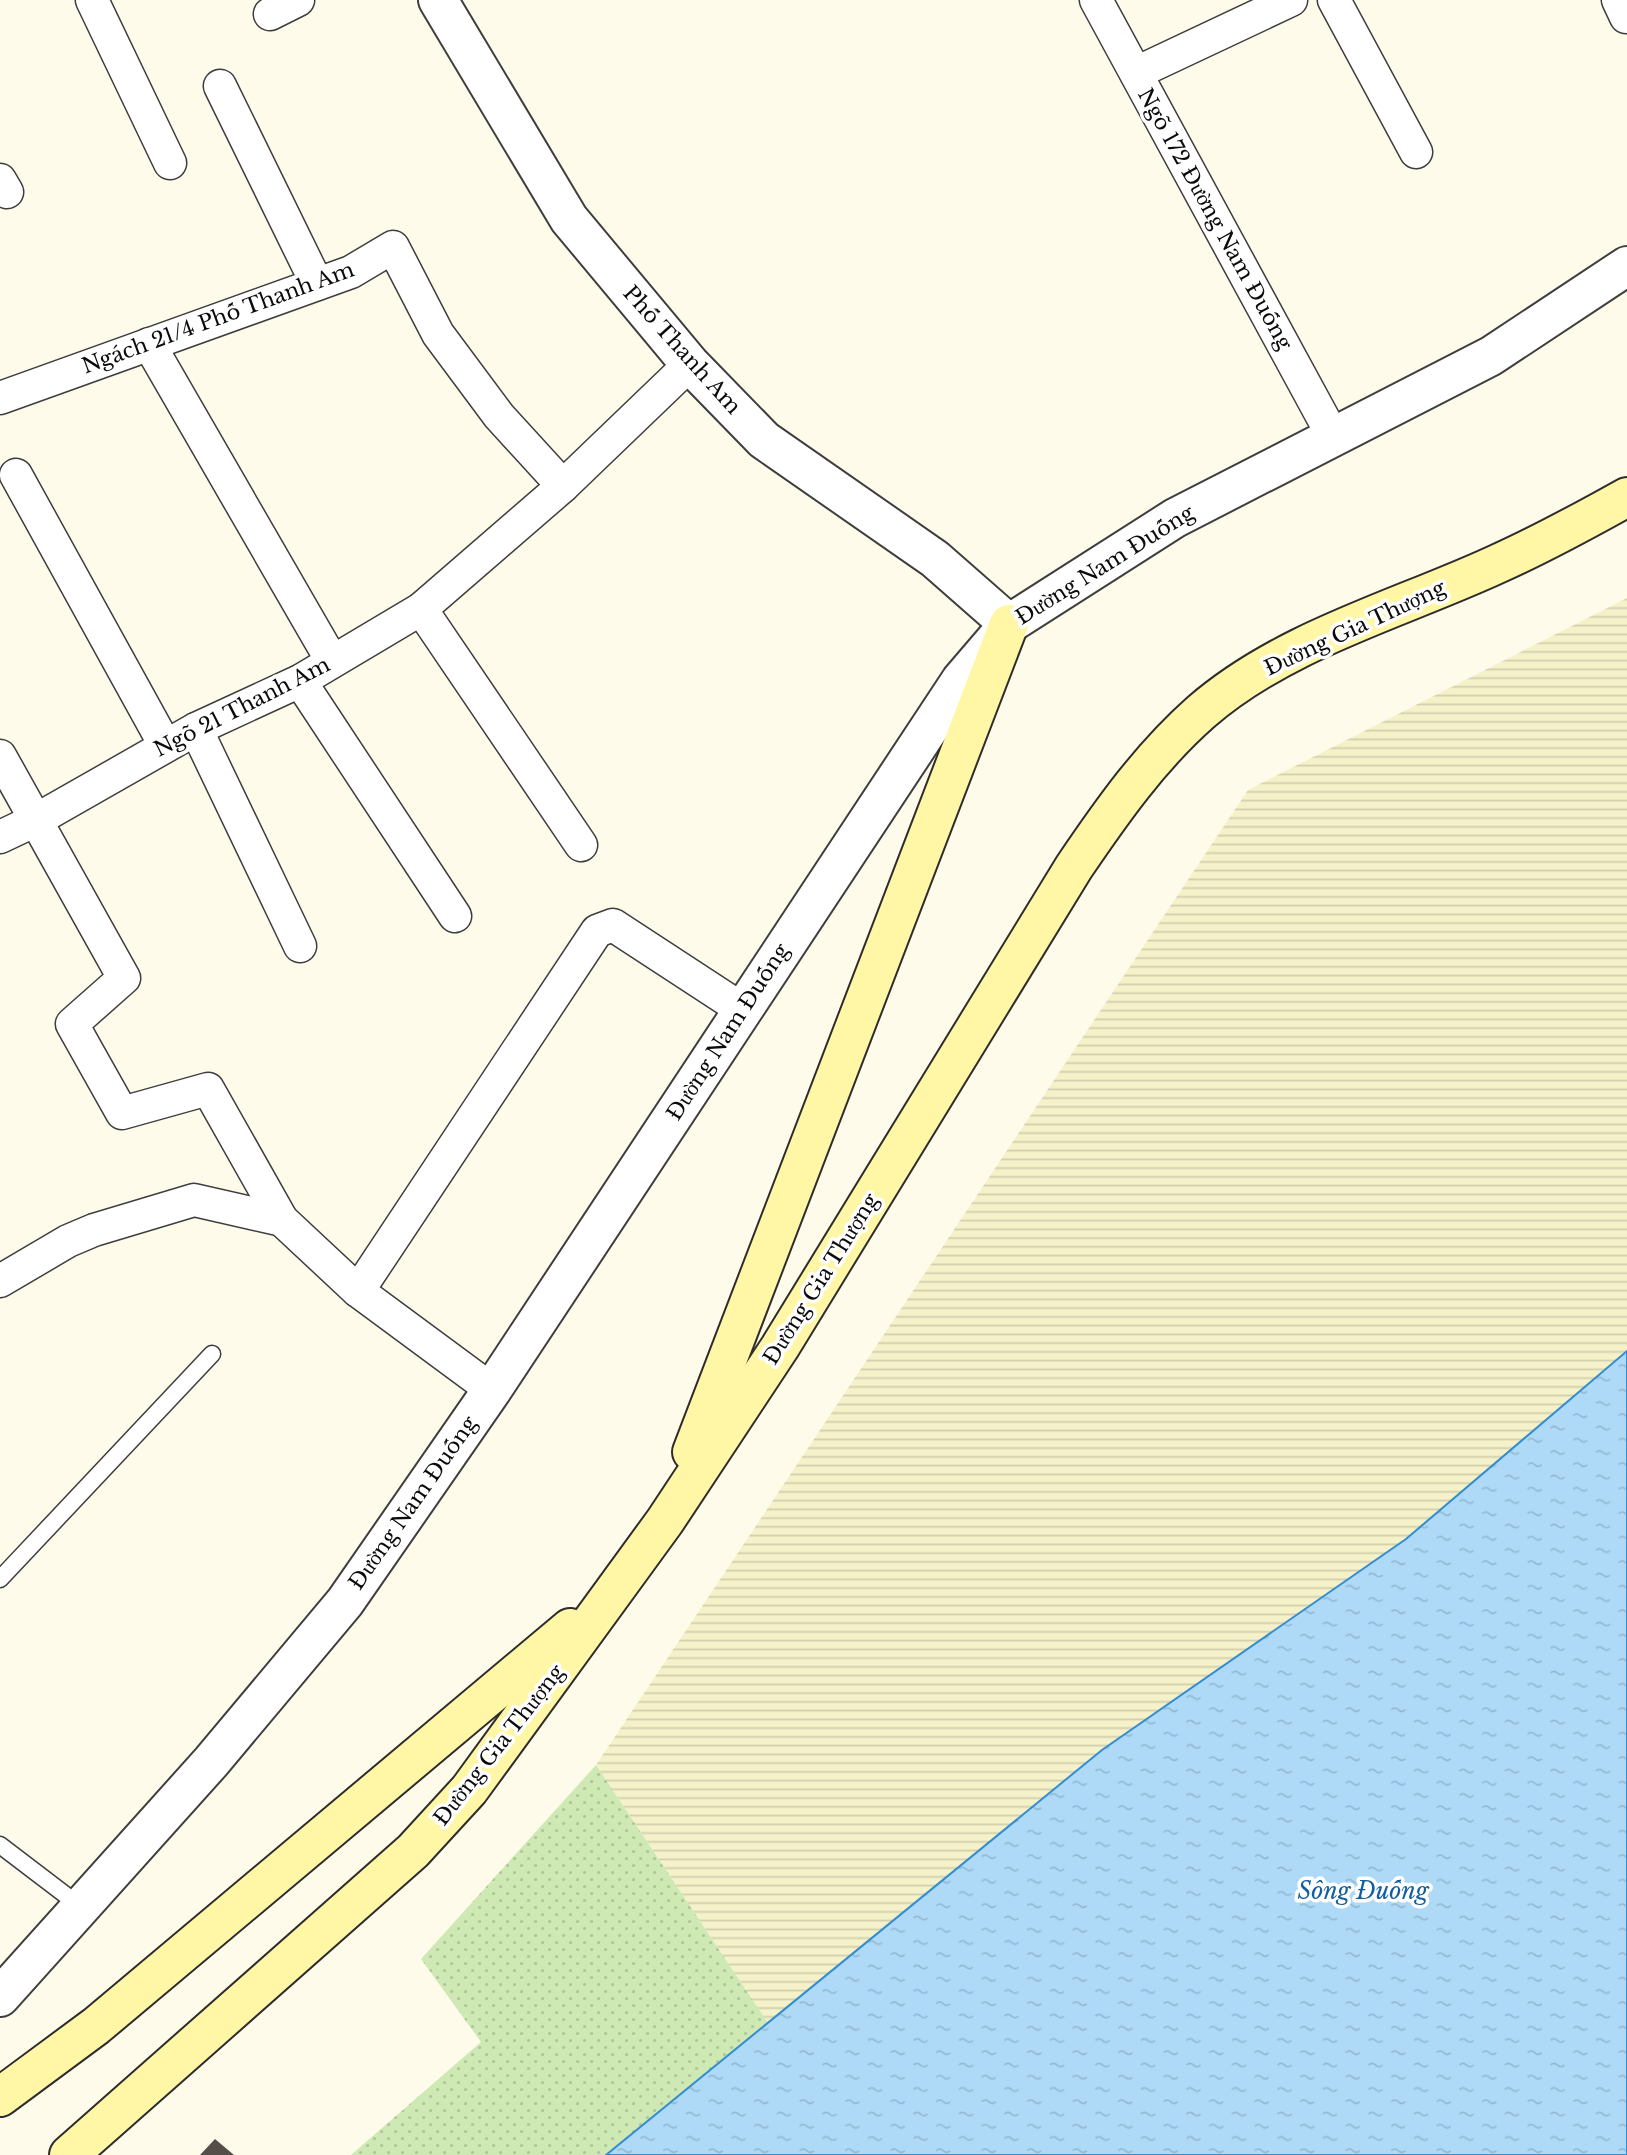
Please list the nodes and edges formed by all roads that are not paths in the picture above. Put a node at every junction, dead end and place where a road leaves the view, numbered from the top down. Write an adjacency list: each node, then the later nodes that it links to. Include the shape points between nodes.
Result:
1 (92, 0): 13 (street)
2 (298, 0): 8 (street)
3 (438, 0): 17 (street, Phố Thanh Am, via 569,219)
4 (1096, 0): 10 (street, Ngõ 172 Đường Nam Đuống)
5 (1291, 0): 10 (street)
6 (1334, 0): 12 (street)
7 (1618, 0): 9 (street)
8 (270, 14)
9 (1626, 17)
10 (1136, 74): 19 (street, Ngõ 172 Đường Nam Đuống)
11 (220, 86): 15 (street)
12 (1416, 152)
13 (170, 163)
14 (1627, 266): 19 (street, Đường Nam Đuống, via 1491,356)
15 (317, 284): 16 (street, Ngách 21/4 Phố Thanh Am); 21 (street, Ngách 21/4 Phố Thanh Am, via 351,272 393,247 438,334 499,416)
16 (149, 344): 18 (street, Ngách 21/4 Phố Thanh Am); 25 (street)
17 (690, 364): 21 (street, Ngõ 21 Thanh Am); 24 (street, Phố Thanh Am, via 764,440 935,559)
18 (0, 398)
19 (1334, 438): 24 (street, Đường Nam Đuống, via 1175,518)
20 (16, 475): 28 (street)
21 (563, 486): 23 (street, Ngõ 21 Thanh Am)
22 (1627, 497): 41 (main road, Đường Gia Thượng, via 1496,565 1290,653 1203,710 1159,752 1074,867 780,1347)
23 (421, 609): 25 (street, Ngõ 21 Thanh Am); 32 (street)
24 (1009, 624): 35 (street, Đường Nam Đuống, via 961,680); 41 (main road)
25 (332, 661): 26 (street, Ngõ 21 Thanh Am)
26 (300, 681): 27 (street, Ngõ 21 Thanh Am); 33 (street)
27 (197, 729): 28 (street, Ngõ 21 Thanh Am); 34 (street)
28 (165, 745): 30 (street, Ngõ 21 Thanh Am)
29 (0, 756): 30 (street)
30 (38, 820): 31 (street, Ngõ 21 Thanh Am); 36 (street, via 124,978 72,1024 122,1113 208,1089)
31 (0, 837)
32 (581, 845)
33 (454, 916)
34 (300, 946)
35 (743, 1010): 38 (street, via 613,925 597,931); 40 (street, Đường Nam Đuống)
36 (282, 1220): 37 (street, via 194,1200 94,1230); 38 (street)
37 (0, 1281)
38 (358, 1291): 40 (street)
39 (212, 1354): 42 (lane)
40 (492, 1390): 45 (street, Đường Nam Đuống, via 345,1602 211,1762)
41 (666, 1521): 43 (main road, Đường Gia Thượng)
42 (0, 1579)
43 (617, 1589): 47 (main road, via 96,2026); 48 (main road, Đường Gia Thượng, via 469,1790 413,1851)
44 (0, 1845): 45 (lane)
45 (80, 1906): 46 (street, Đường Nam Đuống)
46 (0, 1997)
47 (0, 2097)
48 (69, 2155)

